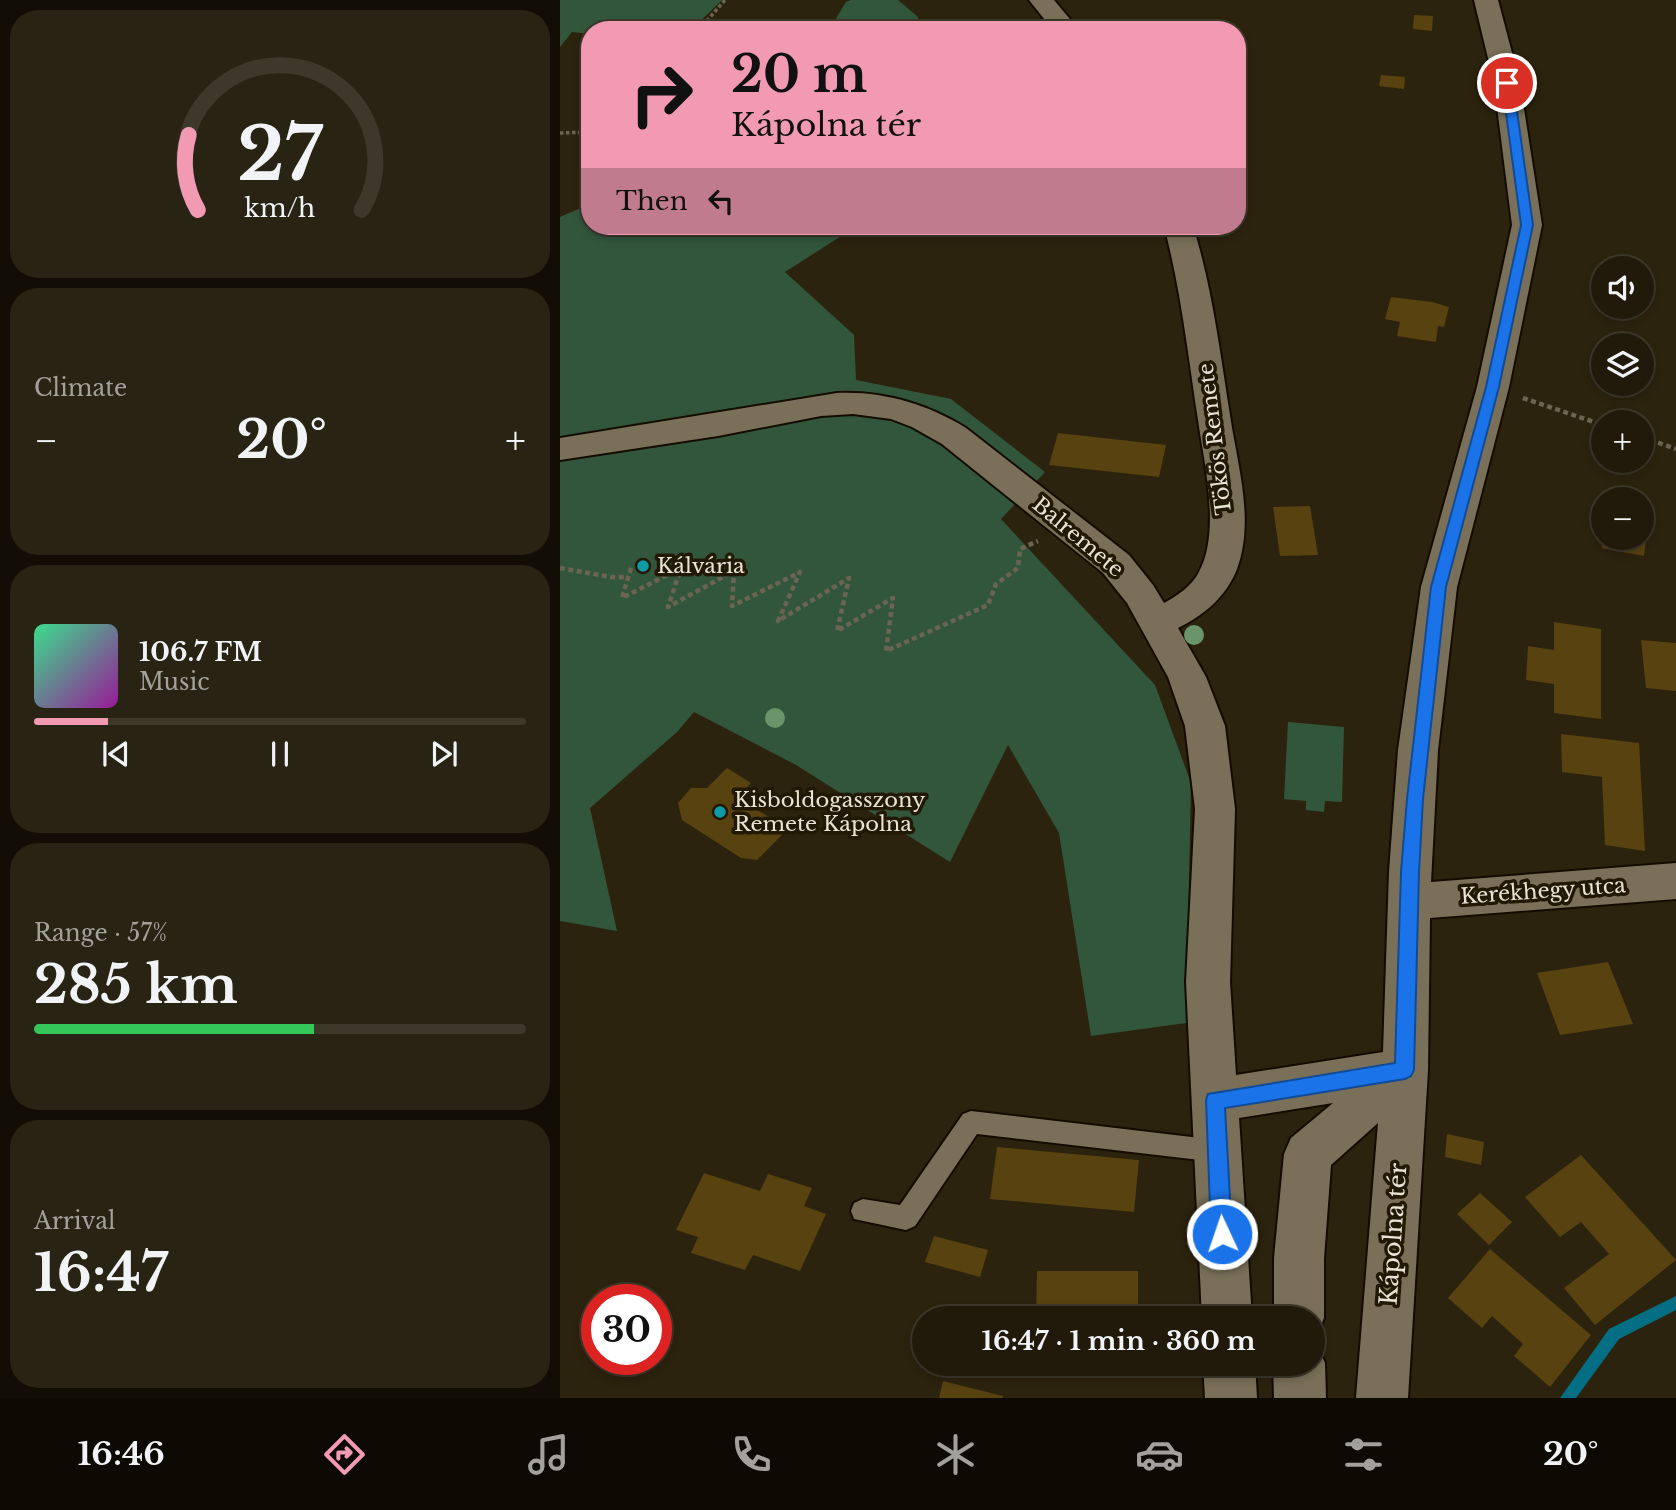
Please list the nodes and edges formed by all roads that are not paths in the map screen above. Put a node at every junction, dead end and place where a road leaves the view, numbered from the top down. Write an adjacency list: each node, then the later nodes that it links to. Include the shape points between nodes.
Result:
1 (1041, 0): 3 (street)
2 (1486, 0): 8 (street, Kápolna tér, via 1507,83 1527,225 1493,387 1439,587 1419,750)
3 (1059, 21)
4 (1181, 235): 6 (street, Tökös Remete, via 1206,362 1226,503 1222,559 1208,590 1182,611)
5 (560, 449): 6 (street, Balremete, via 833,405 896,409 931,421 954,436 1098,549 1140,594)
6 (1156, 622): 10 (street, Balremete, via 1187,677 1205,726 1215,809 1208,982)
7 (1676, 881): 8 (street, Kerékhegy utca)
8 (1409, 902): 9 (street, Kápolna tér)
9 (1405, 1070): 10 (street); 14 (street, via 1308,1154); 19 (street, Kápolna tér)
10 (1215, 1100): 11 (street)
11 (1217, 1151): 12 (lane, via 971,1122 906,1218); 13 (street)
12 (863, 1211)
13 (1226, 1306)
14 (1299, 1306)
15 (1230, 1376): 17 (street)
16 (1299, 1376): 18 (street)
17 (1231, 1398)
18 (1300, 1398)
19 (1382, 1398)

